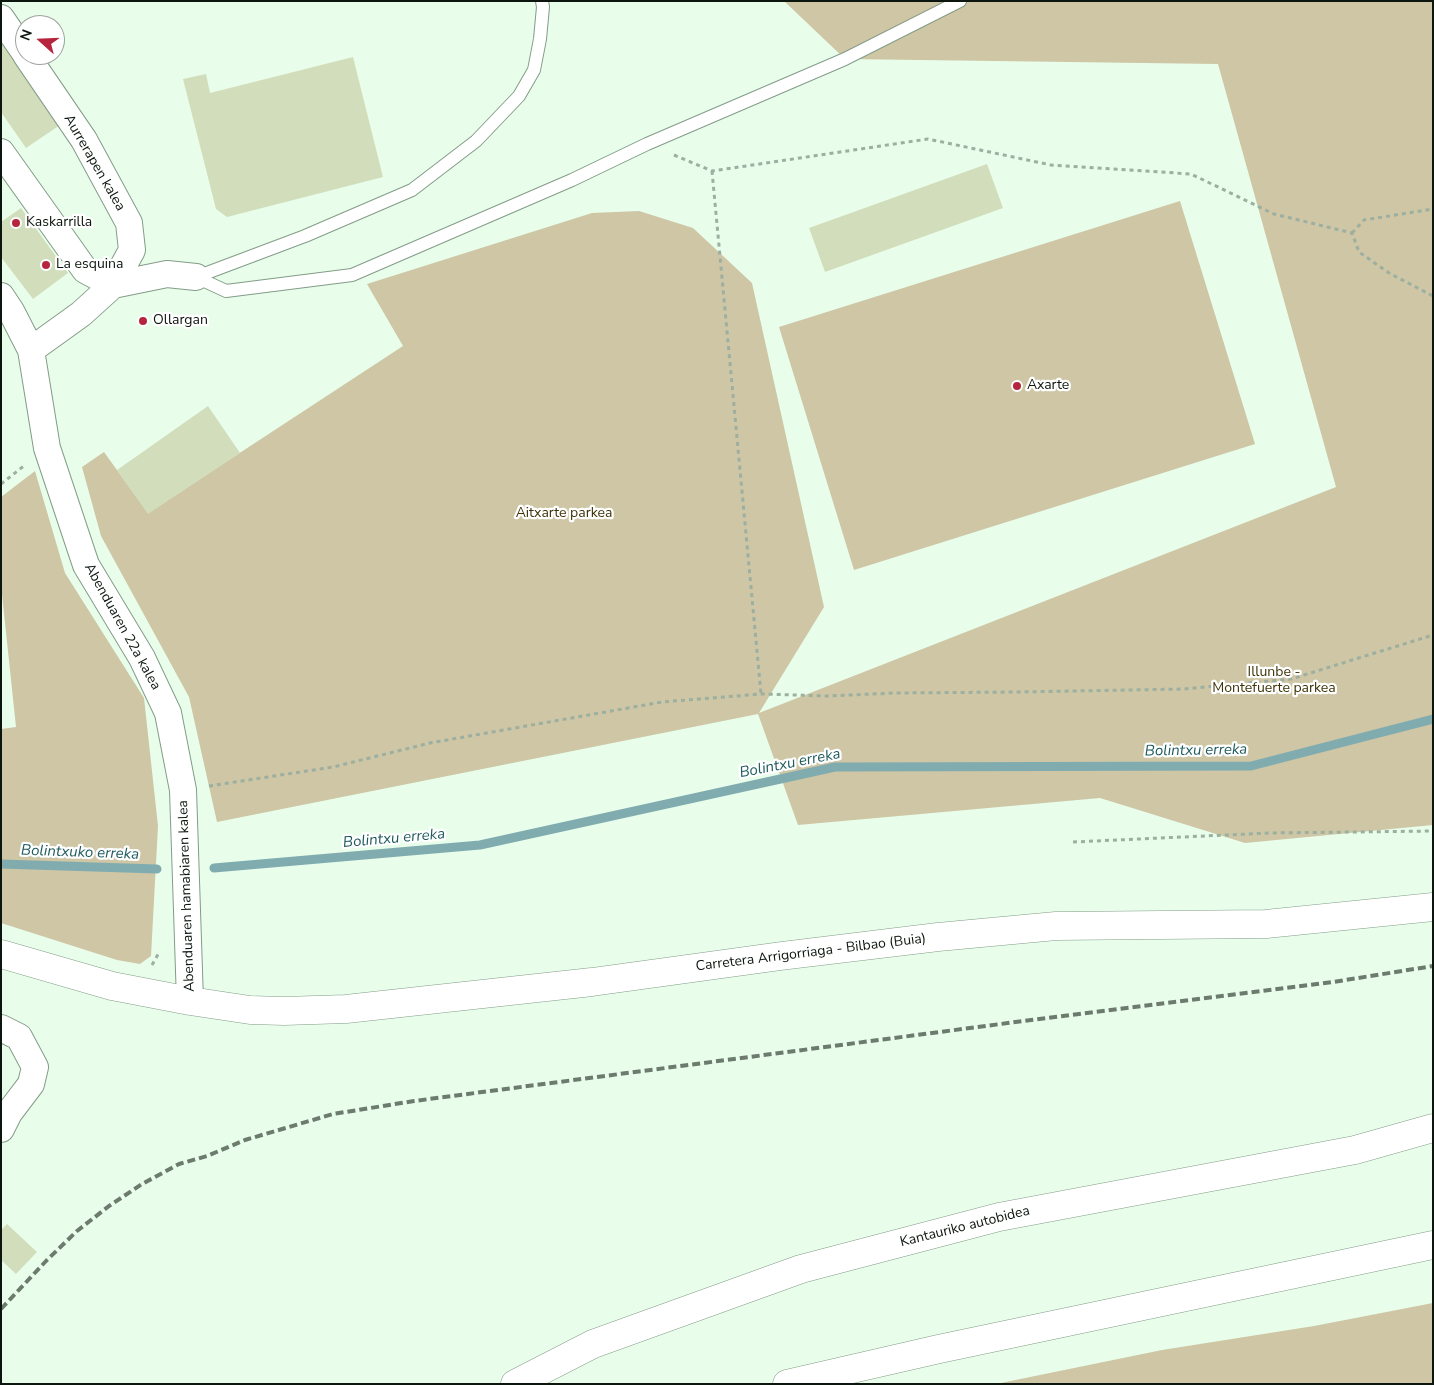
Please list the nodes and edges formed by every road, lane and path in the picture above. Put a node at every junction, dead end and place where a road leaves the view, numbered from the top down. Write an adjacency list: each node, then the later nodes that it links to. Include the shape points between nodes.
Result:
1 (542, 1): 11 (lane, via 534,70 519,96 476,142 412,190 305,236)
2 (960, 1): 6 (lane, via 845,60)
3 (1, 18): 4 (street, Aurrerapen kalea)
4 (15, 38)
5 (33, 65): 12 (street, Aurrerapen kalea, via 84,140 129,223 132,250)
6 (647, 144): 8 (path); 11 (lane, via 352,276 226,291)
7 (1, 152): 12 (street, via 85,270)
8 (712, 171): 10 (path, via 928,139 1051,165 1191,174 1274,214); 17 (path)
9 (1433, 210): 10 (path, via 1364,220)
10 (1352, 233): 14 (path, via 1359,252)
11 (196, 277): 12 (street, via 167,274)
12 (113, 285): 15 (street, via 81,314)
13 (1, 296): 15 (street, Abenduaren 22a kalea)
14 (1433, 296)
15 (31, 350): 18 (street, Abenduaren 22a kalea, via 47,448 86,565 142,658 168,713)
16 (1433, 635): 17 (path, via 1291,679 1184,689 828,696)
17 (761, 694): 18 (path, via 662,702 430,743 333,767)
18 (184, 790): 25 (street, Abenduaren hamabiaren kalea)
19 (1433, 831): 20 (path)
20 (1073, 842)
21 (1433, 907): 25 (main road, Carretera Arrigorriaga - Bilbao (Buia), via 1266,924 1046,927 346,1009 250,1010)
22 (162, 948): 24 (path, via 153,964)
23 (1, 954): 25 (main road, Carretera Arrigorriaga - Bilbao (Buia), via 112,986)
24 (146, 967)
25 (190, 1001)
26 (1, 1028): 28 (street, via 19,1037 36,1067 31,1084)
27 (1433, 1128): 30 (main road, Kantauriko autobidea, via 1355,1150 999,1217 801,1269 593,1344)
28 (1, 1129)
29 (1433, 1245): 31 (main road)
30 (515, 1384)
31 (786, 1384)

